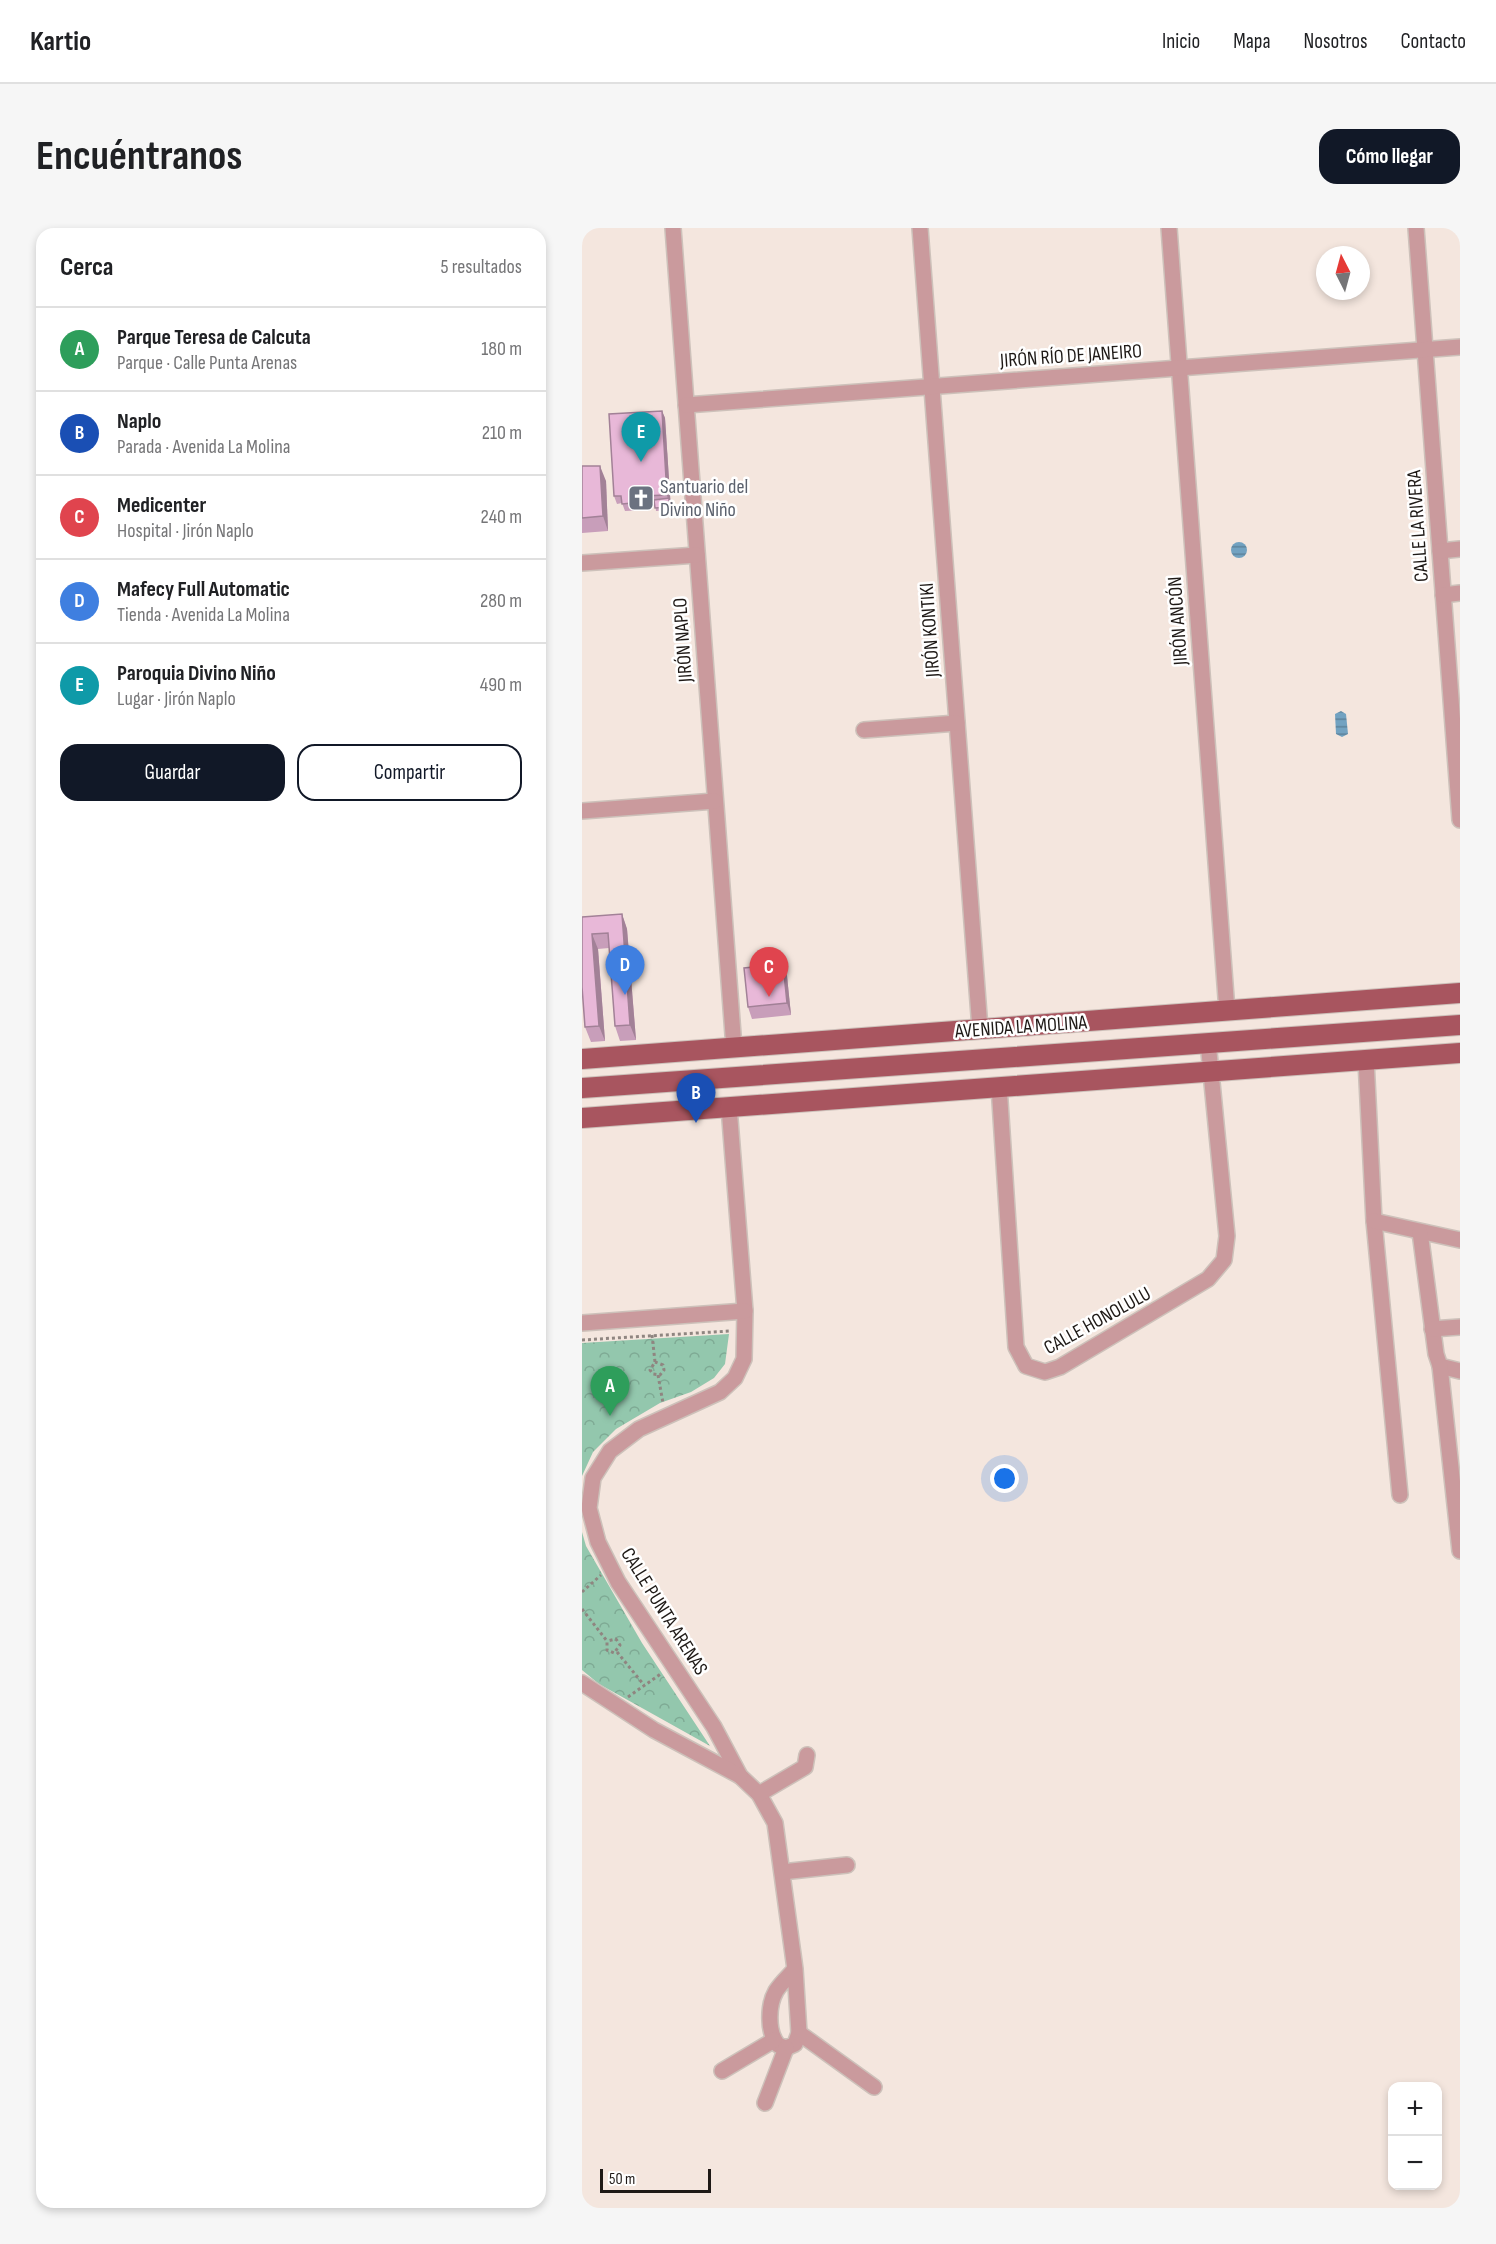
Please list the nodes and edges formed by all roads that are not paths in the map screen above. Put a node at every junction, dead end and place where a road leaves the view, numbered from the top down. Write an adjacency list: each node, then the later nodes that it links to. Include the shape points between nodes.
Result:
1 (673, 228): 9 (street, JIRÓN NAPLO)
2 (920, 228): 8 (street, JIRÓN KONTIKI)
3 (1169, 228): 7 (street, JIRÓN ANCÓN)
4 (1416, 228): 6 (street, CALLE LA RIVERA)
5 (1460, 347): 6 (street, JIRÓN RÍO DE JANEIRO)
6 (1425, 349): 7 (street, JIRÓN RÍO DE JANEIRO); 11 (street, CALLE LA RIVERA)
7 (1179, 368): 8 (street, JIRÓN RÍO DE JANEIRO); 22 (street, JIRÓN ANCÓN)
8 (932, 386): 9 (street, JIRÓN RÍO DE JANEIRO); 16 (street, JIRÓN KONTIKI)
9 (686, 405): 12 (street, JIRÓN NAPLO)
10 (1460, 549): 11 (street)
11 (1440, 551): 15 (street, CALLE LA RIVERA)
12 (697, 555): 13 (street); 18 (street, JIRÓN NAPLO)
13 (582, 563)
14 (1460, 593): 15 (street)
15 (1443, 595): 20 (street, CALLE LA RIVERA)
16 (957, 723): 17 (street); 24 (street, JIRÓN KONTIKI)
17 (864, 730)
18 (716, 801): 19 (street); 26 (street, JIRÓN NAPLO)
19 (582, 811)
20 (1460, 820)
21 (1460, 993): 22 (main road, AVENIDA LA MOLINA)
22 (1227, 1011): 24 (main road, AVENIDA LA MOLINA)
23 (1460, 1024): 25 (main road, AVENIDA LA MOLINA)
24 (980, 1029): 26 (main road, AVENIDA LA MOLINA)
25 (1208, 1042): 30 (street, CALLE HONOLULU); 32 (main road, AVENIDA LA MOLINA)
26 (734, 1048): 28 (main road, AVENIDA LA MOLINA)
27 (1460, 1053): 29 (main road)
28 (582, 1059)
29 (1366, 1060): 30 (main road); 35 (street)
30 (1211, 1070): 31 (main road); 31 (street, CALLE HONOLULU, via 1228,1244 1220,1267 1170,1303 1060,1367 1039,1371 1026,1366 1016,1347)
31 (999, 1086): 33 (main road)
32 (582, 1088)
33 (729, 1107): 34 (main road); 38 (street, CALLE PUNTA ARENAS)
34 (582, 1118)
35 (1374, 1221): 36 (street); 44 (street)
36 (1420, 1232): 37 (street); 41 (street)
37 (1460, 1240)
38 (745, 1311): 39 (street); 48 (street, CALLE PUNTA ARENAS, via 746,1349 735,1378 720,1392 639,1429 617,1444 597,1468 589,1498 594,1530 608,1564 714,1727)
39 (582, 1323)
40 (1460, 1327): 41 (street)
41 (1432, 1329): 42 (street)
42 (1440, 1366): 43 (street); 45 (street)
43 (1460, 1371)
44 (1400, 1495)
45 (1460, 1551)
46 (582, 1683): 48 (street, CALLE PUNTA ARENAS, via 654,1730)
47 (807, 1755): 49 (street, via 805,1767)
48 (740, 1776): 49 (street, CALLE PUNTA ARENAS)
49 (759, 1794): 51 (street, CALLE PUNTA ARENAS, via 775,1823)
50 (847, 1865): 51 (street)
51 (782, 1872): 52 (street, CALLE PUNTA ARENAS)
52 (795, 1969): 53 (street, CALLE PUNTA ARENAS); 54 (street, via 776,1990 771,2003 771,2032)
53 (799, 2033): 54 (street, via 795,2044); 56 (street)
54 (780, 2044): 55 (street); 57 (street)
55 (722, 2071)
56 (874, 2087)
57 (765, 2103)

